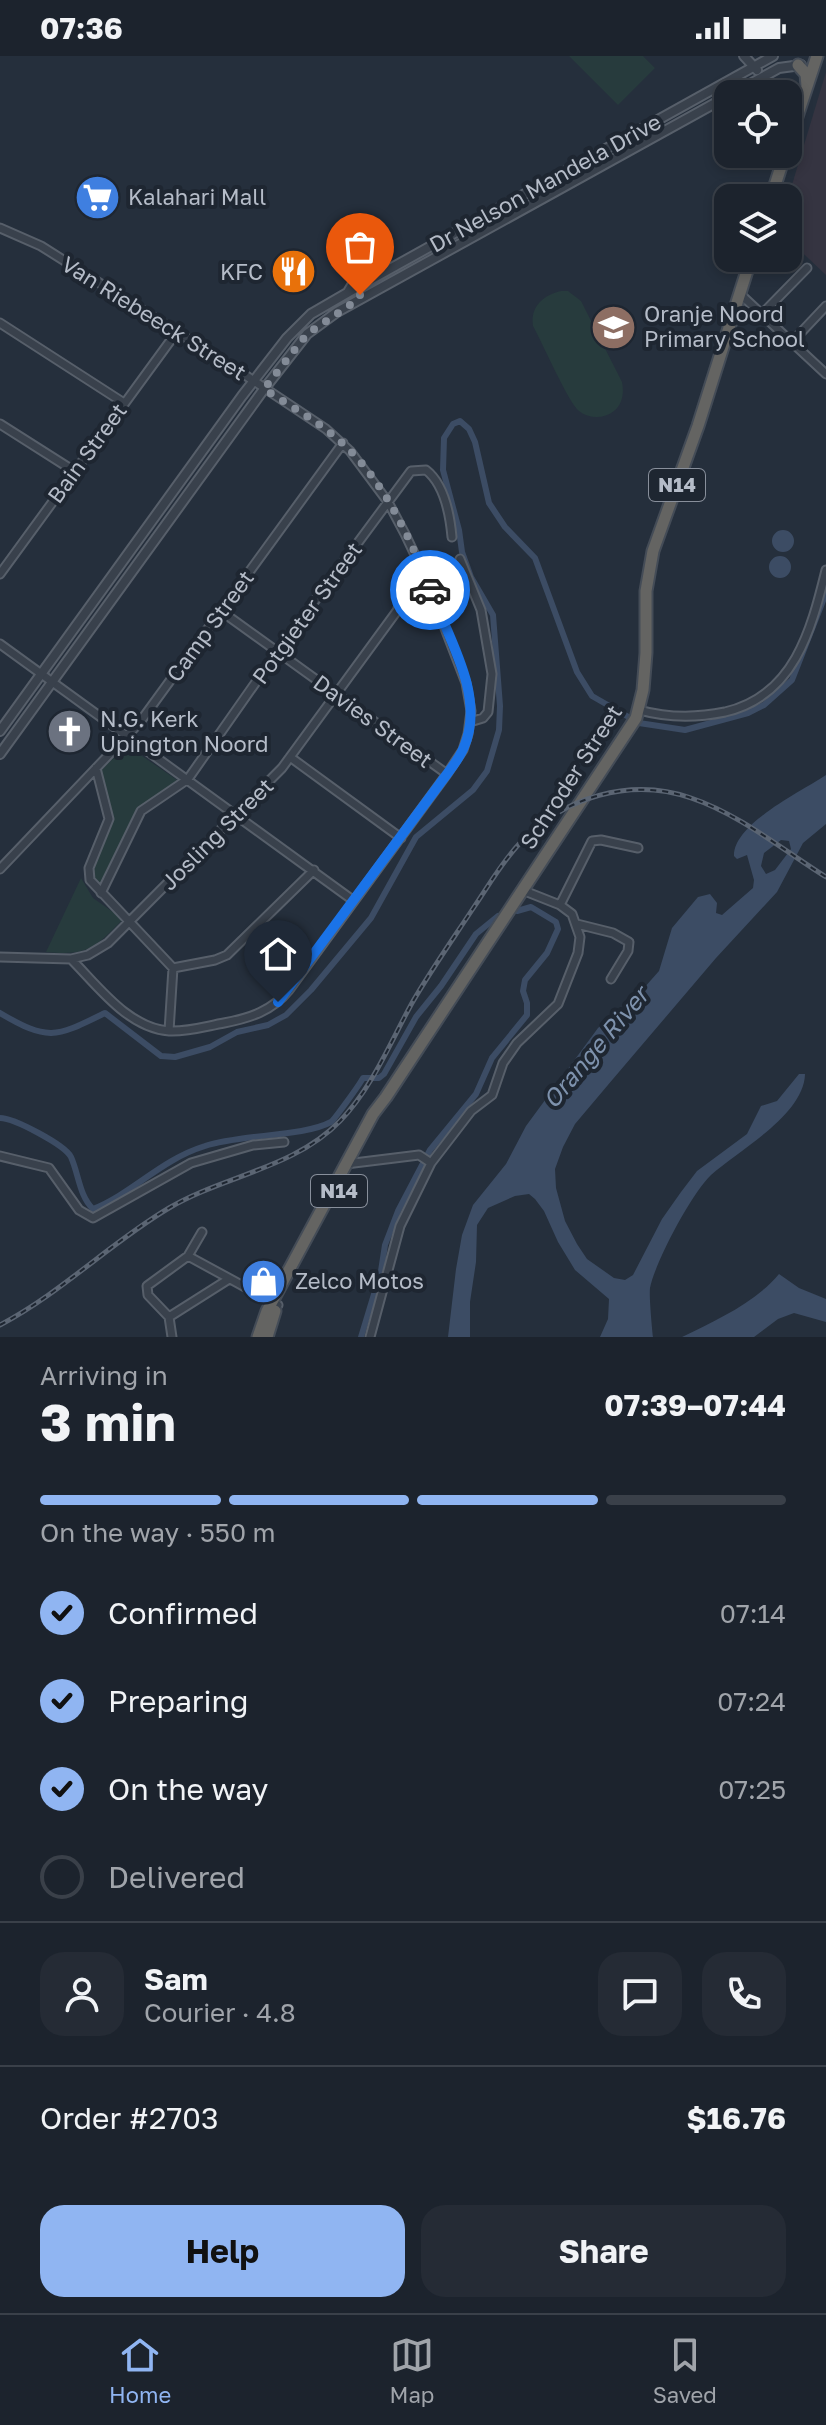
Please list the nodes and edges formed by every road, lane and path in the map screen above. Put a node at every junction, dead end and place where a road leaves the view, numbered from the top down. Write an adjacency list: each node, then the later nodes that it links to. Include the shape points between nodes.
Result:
1 (744, 56): 4 (street)
2 (773, 56): 4 (street, Dr Nelson Mandela Drive)
3 (810, 61): 5 (street, Dr Nelson Mandela Drive); 7 (highway)
4 (754, 67): 5 (street); 13 (street, Dr Nelson Mandela Drive)
5 (762, 78): 6 (street, Dr Nelson Mandela Drive)
6 (758, 80)
7 (802, 102)
8 (714, 104): 14 (street, Dr Nelson Mandela Drive)
9 (0, 228): 21 (street, Van Riebeeck Street, via 41,246)
10 (807, 268): 19 (street)
11 (746, 272): 16 (highway, Schroder Street / N14)
12 (355, 273): 15 (street)
13 (366, 284): 14 (street); 15 (street, Dr Nelson Mandela Drive); 17 (street)
14 (388, 284): 17 (street, Dr Nelson Mandela Drive)
15 (348, 293): 24 (street, Dr Nelson Mandela Drive, via 298,325)
16 (739, 293): 19 (street); 44 (highway, Schroder Street / N14, via 653,551)
17 (353, 303): 25 (street, Dr Nelson Mandela Drive, via 307,334)
18 (826, 306): 22 (street)
19 (762, 314): 22 (street)
20 (0, 323): 26 (street)
21 (176, 333): 24 (street, Van Riebeeck Street); 26 (street, Bain Street)
22 (792, 342): 23 (street)
23 (826, 374)
24 (253, 381): 25 (street, Van Riebeeck Street); 41 (street, Dr Nelson Mandela Drive)
25 (264, 389): 28 (street, Van Riebeeck Street); 42 (street, Dr Nelson Mandela Drive)
26 (124, 403): 29 (street, Bain Street)
27 (1, 425): 29 (street)
28 (343, 443): 30 (street, Van Riebeeck Street); 37 (street, Camp Street)
29 (74, 471): 34 (street, Bain Street)
30 (388, 502): 31 (street, Potgieter Street, via 408,473 429,472 438,485); 35 (street, Van Riebeeck Street); 40 (street, Potgieter Street)
31 (452, 537)
32 (460, 559): 45 (street, via 481,610 492,674 488,712)
33 (826, 570): 44 (street, via 813,619 791,668 766,695 744,707 698,717)
34 (0, 574)
35 (424, 574): 36 (street, Josling Street); 38 (street, Van Riebeeck Street)
36 (398, 608): 38 (street); 43 (street, Josling Street)
37 (221, 611): 40 (street, Davies Street); 47 (street, Camp Street)
38 (439, 614): 45 (street, Van Riebeeck Street, via 466,683)
39 (0, 644): 41 (street)
40 (277, 652): 43 (street, Davies Street); 52 (street, Potgieter Street)
41 (41, 674): 42 (street); 46 (street, Dr Nelson Mandela Drive)
42 (51, 681): 47 (street); 48 (street, Dr Nelson Mandela Drive)
43 (337, 695): 49 (street, Josling Street); 51 (street, Davies Street)
44 (636, 718): 58 (highway, Schroder Street / N14)
45 (470, 722): 51 (street, via 465,744)
46 (0, 731)
47 (128, 736): 50 (street, Camp Street); 52 (street)
48 (0, 754)
49 (290, 757): 53 (street, Josling Street); 54 (street)
50 (96, 768): 56 (street, Camp Street); 59 (street, via 109,819 88,873)
51 (447, 774): 54 (street)
52 (188, 779): 53 (street); 59 (street, Potgieter Street, via 141,811)
53 (236, 814): 57 (street); 62 (street, Josling Street)
54 (401, 838): 60 (street)
55 (638, 848): 61 (street, via 592,841)
56 (2, 864)
57 (314, 870): 60 (street); 66 (street, via 227,955)
58 (522, 890): 61 (street); 72 (highway, Schroder Street / N14, via 386,1097)
59 (101, 893): 62 (street)
60 (354, 901): 68 (street, via 278,1002 243,1019)
61 (560, 905): 63 (street)
62 (130, 921): 65 (street, Josling Street, via 98,950); 66 (street)
63 (577, 924): 67 (street, via 629,942); 71 (street, via 578,953 558,1004 517,1043 492,1095)
64 (0, 957): 65 (street)
65 (71, 959): 68 (street, via 126,1013)
66 (173, 968): 68 (street)
67 (611, 979)
68 (169, 1031)
69 (284, 1142): 70 (street, via 191,1163 96,1218 79,1210 49,1168)
70 (0, 1156)
71 (427, 1159): 72 (street); 81 (street, via 400,1226)
72 (349, 1164): 76 (highway, Schroder Street / N14)
73 (202, 1232): 74 (street)
74 (188, 1256): 75 (street); 77 (street, via 147,1286 148,1295)
75 (229, 1279): 76 (street); 77 (street)
76 (275, 1303): 79 (highway, Schroder Street / N14); 80 (highway, Schroder Street / N14)
77 (169, 1317): 78 (street)
78 (172, 1337)
79 (258, 1337)
80 (267, 1337)
81 (370, 1337)

